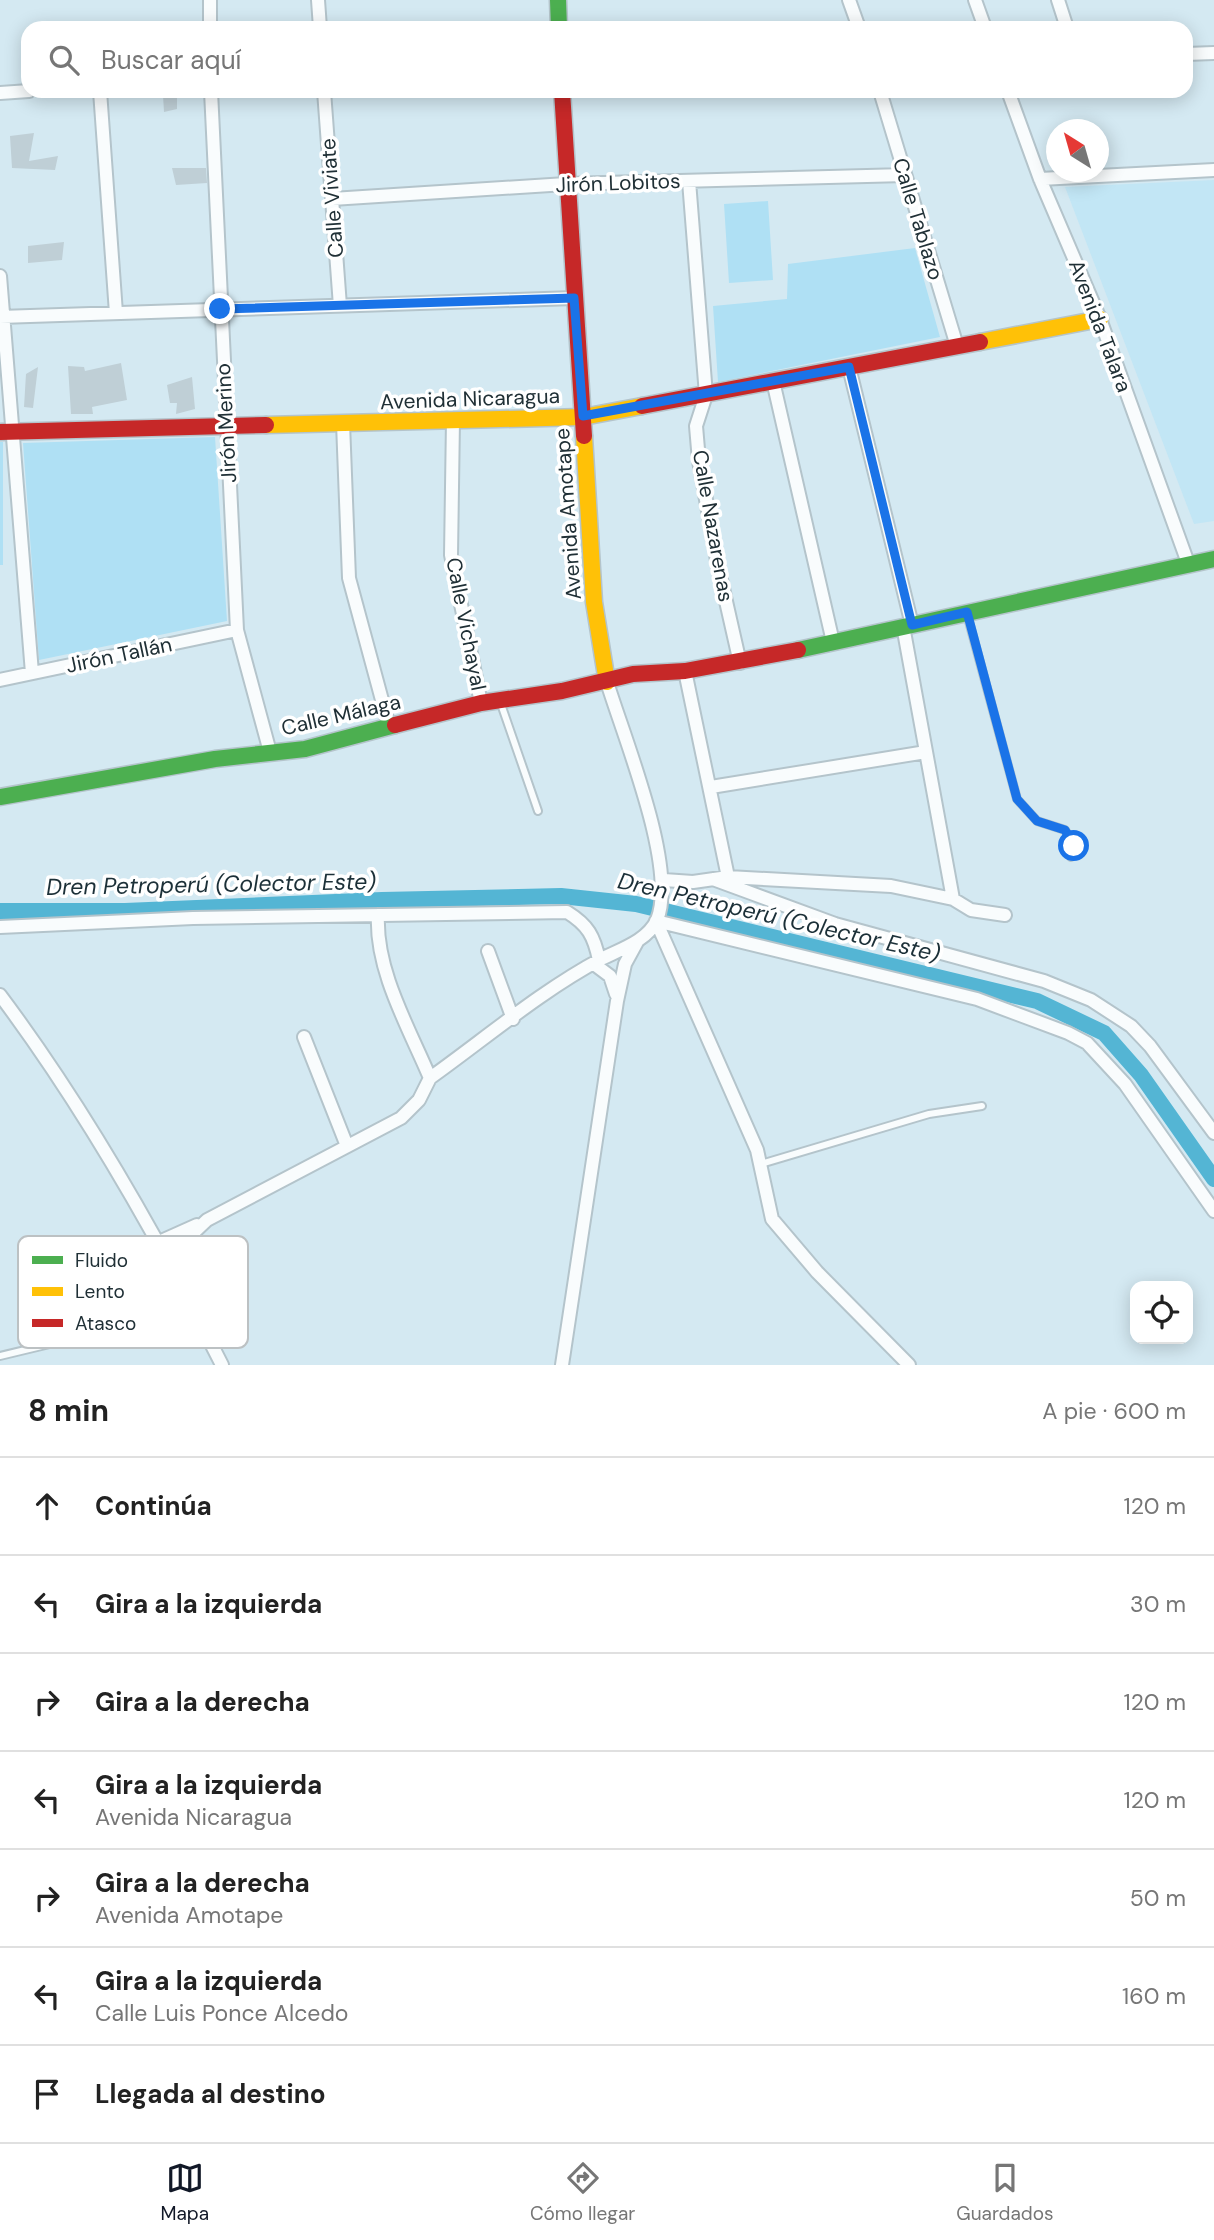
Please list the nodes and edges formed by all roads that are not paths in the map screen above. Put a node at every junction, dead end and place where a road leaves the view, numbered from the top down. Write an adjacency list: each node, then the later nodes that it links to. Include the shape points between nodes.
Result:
1 (210, 0): 7 (street)
2 (318, 0): 8 (street)
3 (558, 0): 9 (street)
4 (849, 0): 10 (street)
5 (975, 0): 11 (street)
6 (1058, 0): 12 (street)
7 (210, 21)
8 (320, 21)
9 (559, 21)
10 (856, 21)
11 (982, 21)
12 (1065, 21)
13 (1214, 53): 14 (street)
14 (1193, 54)
15 (21, 92): 16 (street)
16 (0, 93)
17 (101, 98): 33 (street)
18 (211, 98): 32 (street, Jirón Merino)
19 (325, 98): 28 (street, Calle Viviate)
20 (562, 98): 27 (street, Avenida Amotape)
21 (882, 98): 24 (street, Calle Tablazo)
22 (1011, 98): 25 (street, Avenida Talara)
23 (1214, 170): 25 (street)
24 (905, 176): 26 (street, Jirón Lobitos); 36 (street, Calle Tablazo)
25 (1041, 180): 35 (street, Avenida Talara)
26 (689, 181): 27 (street, Jirón Lobitos); 39 (street, Calle Nazarenas)
27 (566, 184): 28 (street, Jirón Lobitos); 30 (street, Avenida Amotape)
28 (332, 199): 31 (street, Calle Viviate)
29 (0, 276): 34 (street)
30 (574, 298): 31 (street); 40 (street, Avenida Amotape)
31 (340, 306): 32 (street)
32 (220, 309): 33 (street); 43 (street, Jirón Merino)
33 (116, 313): 34 (street)
34 (2, 316): 44 (street)
35 (1100, 319): 36 (street, Avenida Nicaragua); 46 (street, Avenida Talara)
36 (957, 346): 37 (street, Avenida Nicaragua)
37 (849, 367): 38 (street, Avenida Nicaragua); 48 (street)
38 (773, 382): 39 (street, Avenida Nicaragua); 50 (street)
39 (706, 394): 40 (street, Avenida Nicaragua); 51 (street, Calle Nazarenas, via 696,426 699,461)
40 (583, 416): 41 (street, Avenida Nicaragua); 55 (street, Avenida Amotape, via 594,602)
41 (453, 420): 42 (street, Avenida Nicaragua); 57 (street, Calle Vichayal, via 451,555)
42 (343, 423): 43 (street, Avenida Nicaragua); 58 (street, via 349,578)
43 (225, 426): 44 (street, Avenida Nicaragua); 49 (street, Jirón Merino)
44 (6, 432): 53 (street)
45 (1214, 559): 46 (street, Calle Málaga)
46 (1188, 563): 47 (street, Calle Málaga)
47 (967, 612): 48 (street, Calle Málaga); 64 (lane, via 1017,799 1037,821 1065,830 1074,846)
48 (907, 625): 50 (street, Calle Málaga); 60 (street)
49 (237, 630): 53 (street, Jirón Tallán); 59 (street, Jirón Merino)
50 (833, 642): 51 (street, Calle Málaga)
51 (740, 663): 52 (street, Calle Málaga)
52 (685, 671): 55 (street, Calle Málaga, via 633,674); 61 (street)
53 (32, 673): 54 (street, Jirón Tallán)
54 (0, 680)
55 (607, 682): 56 (street, Calle Málaga); 67 (street)
56 (500, 701): 57 (street, Calle Málaga); 63 (lane)
57 (481, 703): 58 (street, Calle Málaga)
58 (389, 726): 59 (street, Calle Málaga, via 305,749)
59 (270, 752): 62 (street, Calle Málaga)
60 (926, 752): 61 (street); 68 (street)
61 (711, 787): 65 (street)
62 (0, 797)
63 (538, 811)
64 (1071, 857)
65 (729, 877): 66 (street); 68 (street, via 891,886)
66 (713, 879): 67 (street); 82 (street, via 835,924 1080,994 1131,1026)
67 (664, 880): 71 (street)
68 (953, 899): 70 (street, via 971,910)
69 (378, 915): 72 (street); 75 (street, via 567,912 586,924 595,940); 80 (street, via 377,938 393,989)
70 (1005, 915)
71 (656, 921): 73 (street); 84 (street); 85 (street, via 976,999 1068,1033 1087,1044 1125,1084)
72 (0, 927)
73 (637, 942): 75 (street); 77 (street, via 625,964)
74 (488, 951): 78 (street)
75 (596, 962): 77 (street, via 610,976); 78 (street)
76 (0, 995): 87 (street, via 39,1047)
77 (617, 1001): 94 (street)
78 (513, 1019): 80 (street)
79 (304, 1037): 83 (street)
80 (430, 1078): 83 (street, via 419,1100 401,1118)
81 (982, 1106): 84 (lane, via 929,1114)
82 (1214, 1133)
83 (347, 1146): 86 (street)
84 (760, 1164): 95 (street, via 772,1219)
85 (1214, 1211)
86 (207, 1220): 88 (street); 89 (street)
87 (155, 1236)
88 (172, 1236)
89 (189, 1236)
90 (33, 1348): 92 (lane)
91 (213, 1348): 93 (street)
92 (0, 1356)
93 (222, 1365)
94 (562, 1365)
95 (909, 1365)

